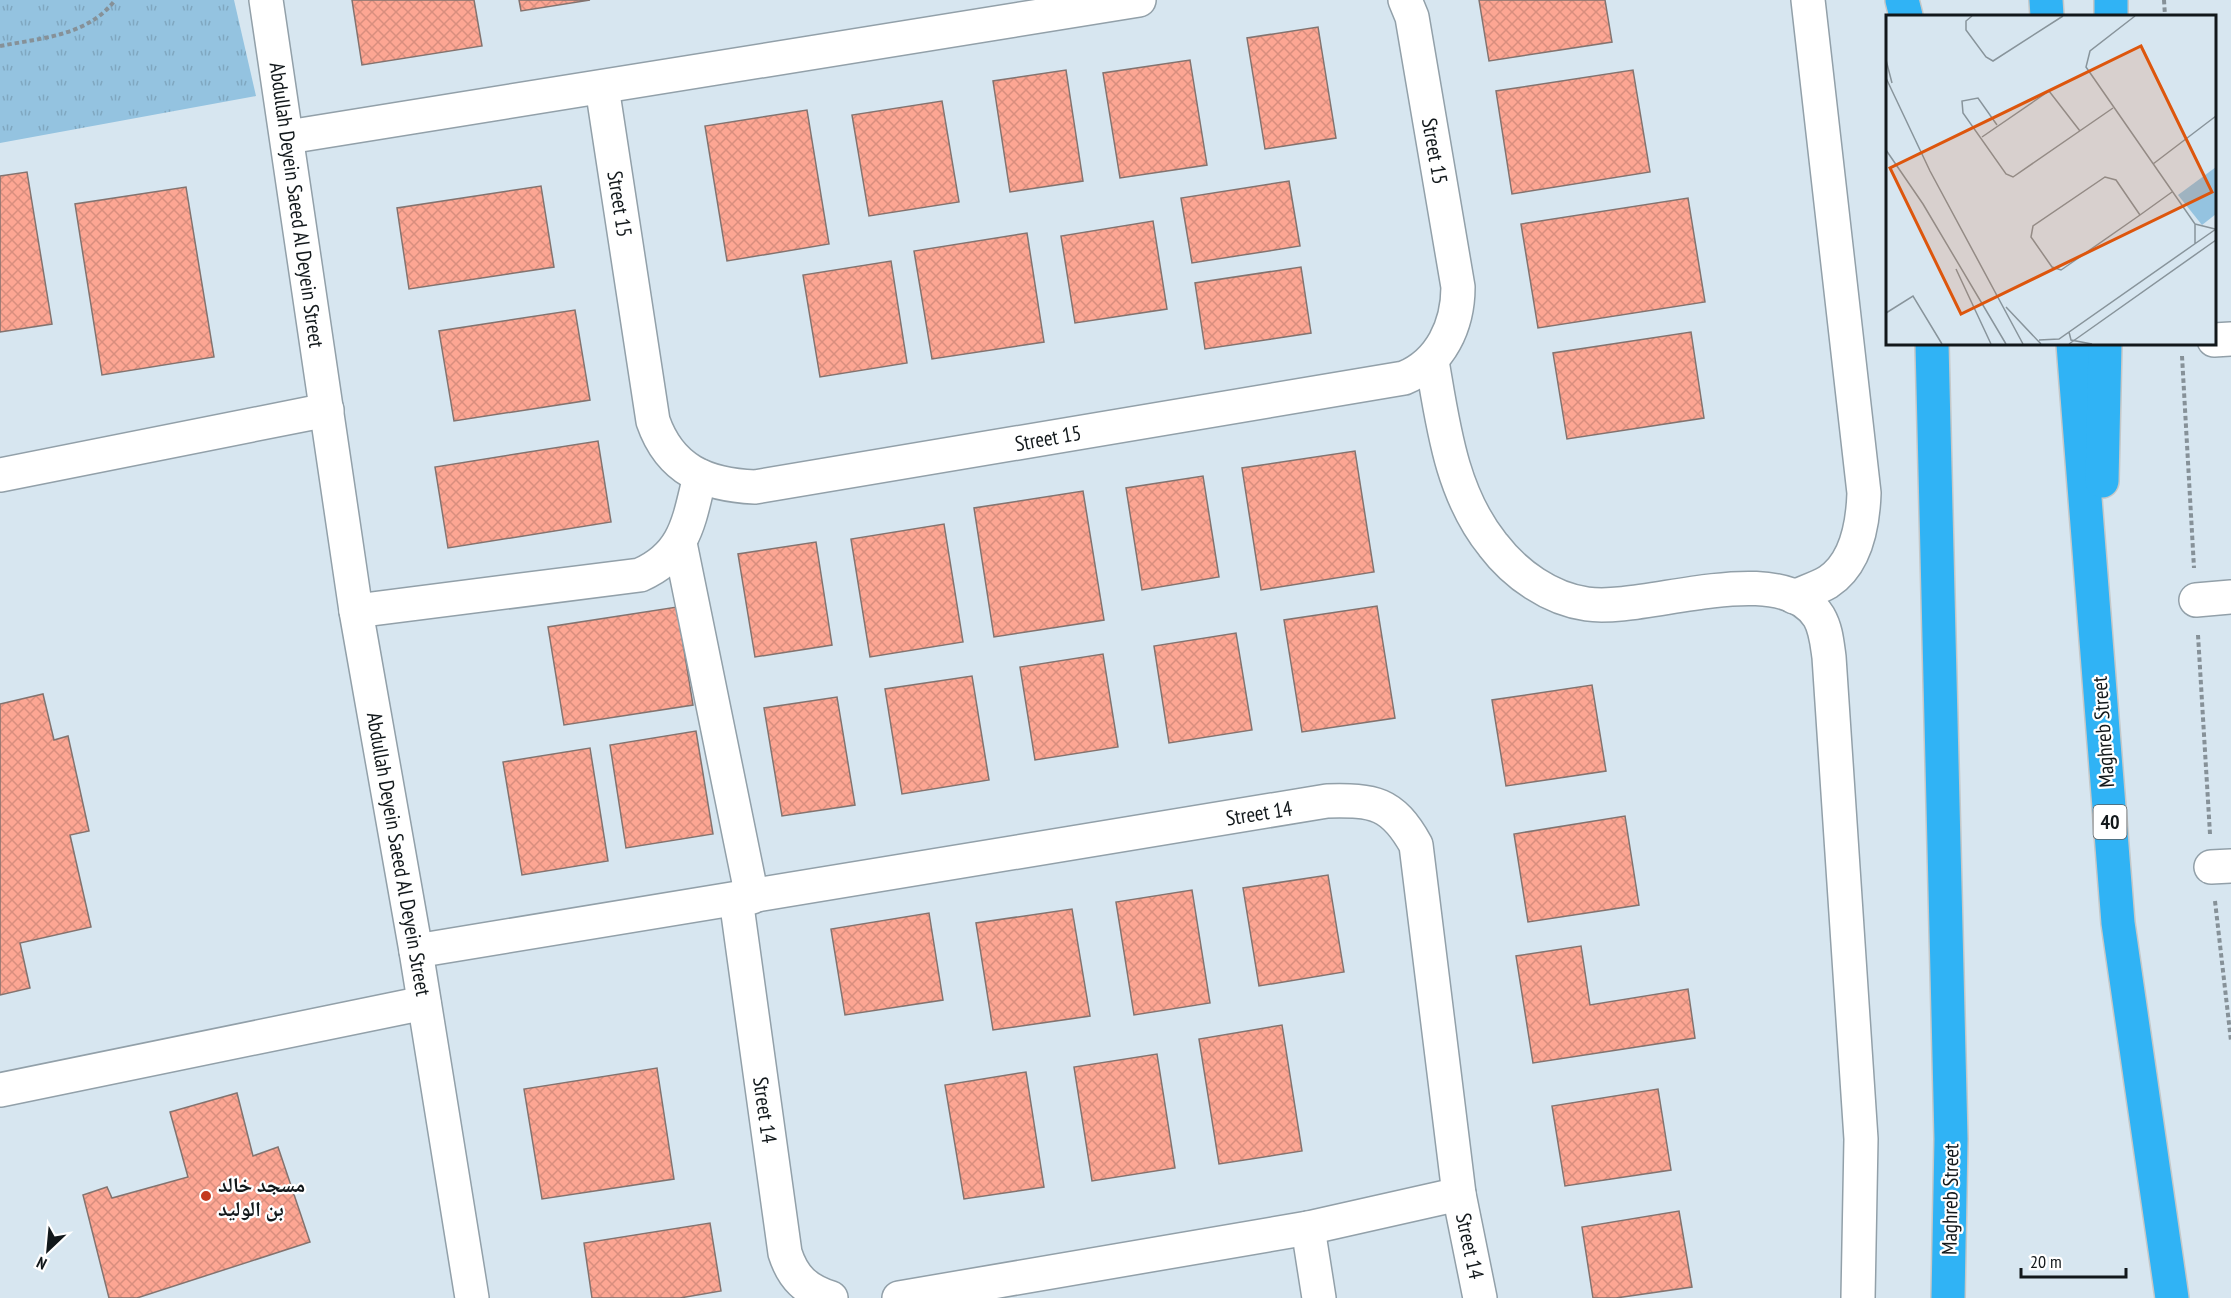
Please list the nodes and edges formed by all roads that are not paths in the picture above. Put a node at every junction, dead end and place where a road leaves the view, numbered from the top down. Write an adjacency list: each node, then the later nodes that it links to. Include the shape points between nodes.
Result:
1 (266, 0): 12 (street, Abdullah Deyein Saeed Al Deyein Street)
2 (1139, 0): 11 (street)
3 (1405, 0): 18 (street, Street 15, via 1412,17 1458,286 1456,312)
4 (1808, 0): 23 (street, via 1864,493 1859,534 1843,568 1829,581)
5 (1902, 0): 8 (highway)
6 (1919, 0): 9 (highway)
7 (2046, 0): 10 (highway)
8 (1906, 15)
9 (1920, 15)
10 (2047, 15)
11 (602, 87): 12 (street); 21 (street, Street 15, via 653,421 667,452)
12 (288, 137): 19 (street, Abdullah Deyein Saeed Al Deyein Street)
13 (2231, 339): 14 (street)
14 (2216, 340)
15 (1932, 345): 40 (highway, Maghreb Street, via 1951,1139)
16 (2073, 345): 27 (highway, Maghreb Street / 40)
17 (2105, 345): 27 (highway)
18 (1432, 361): 21 (street, Street 15, via 1404,378 755,487); 23 (street, via 1448,451 1474,518 1518,571 1543,589 1575,602 1605,606 1723,588)
19 (327, 410): 20 (street); 26 (street, Abdullah Deyein Saeed Al Deyein Street)
20 (0, 475)
21 (700, 476): 22 (street)
22 (680, 543): 26 (street, via 664,562 640,575); 28 (street)
23 (1794, 597): 39 (street, via 1820,618 1829,657 1861,1139)
24 (2231, 597): 25 (street)
25 (2196, 600)
26 (356, 611): 29 (street, Abdullah Deyein Saeed Al Deyein Street)
27 (2099, 675): 41 (highway, Maghreb Street / 40, via 2118,923)
28 (744, 898): 29 (street, Street 14); 32 (street, Street 14, via 1327,801 1377,803 1401,821 1416,845); 35 (street, Street 14, via 785,1253 790,1269 806,1287)
29 (416, 951): 30 (street, Abdullah Deyein Saeed Al Deyein Street)
30 (424, 1003): 31 (street); 34 (street, Abdullah Deyein Saeed Al Deyein Street)
31 (0, 1090)
32 (1459, 1194): 33 (street, Street 14); 38 (street, Street 14)
33 (1308, 1228): 36 (street, Street 14); 37 (street)
34 (472, 1298)
35 (831, 1298)
36 (899, 1298)
37 (1319, 1298)
38 (1480, 1298)
39 (1858, 1298)
40 (1948, 1298)
41 (2172, 1298)

